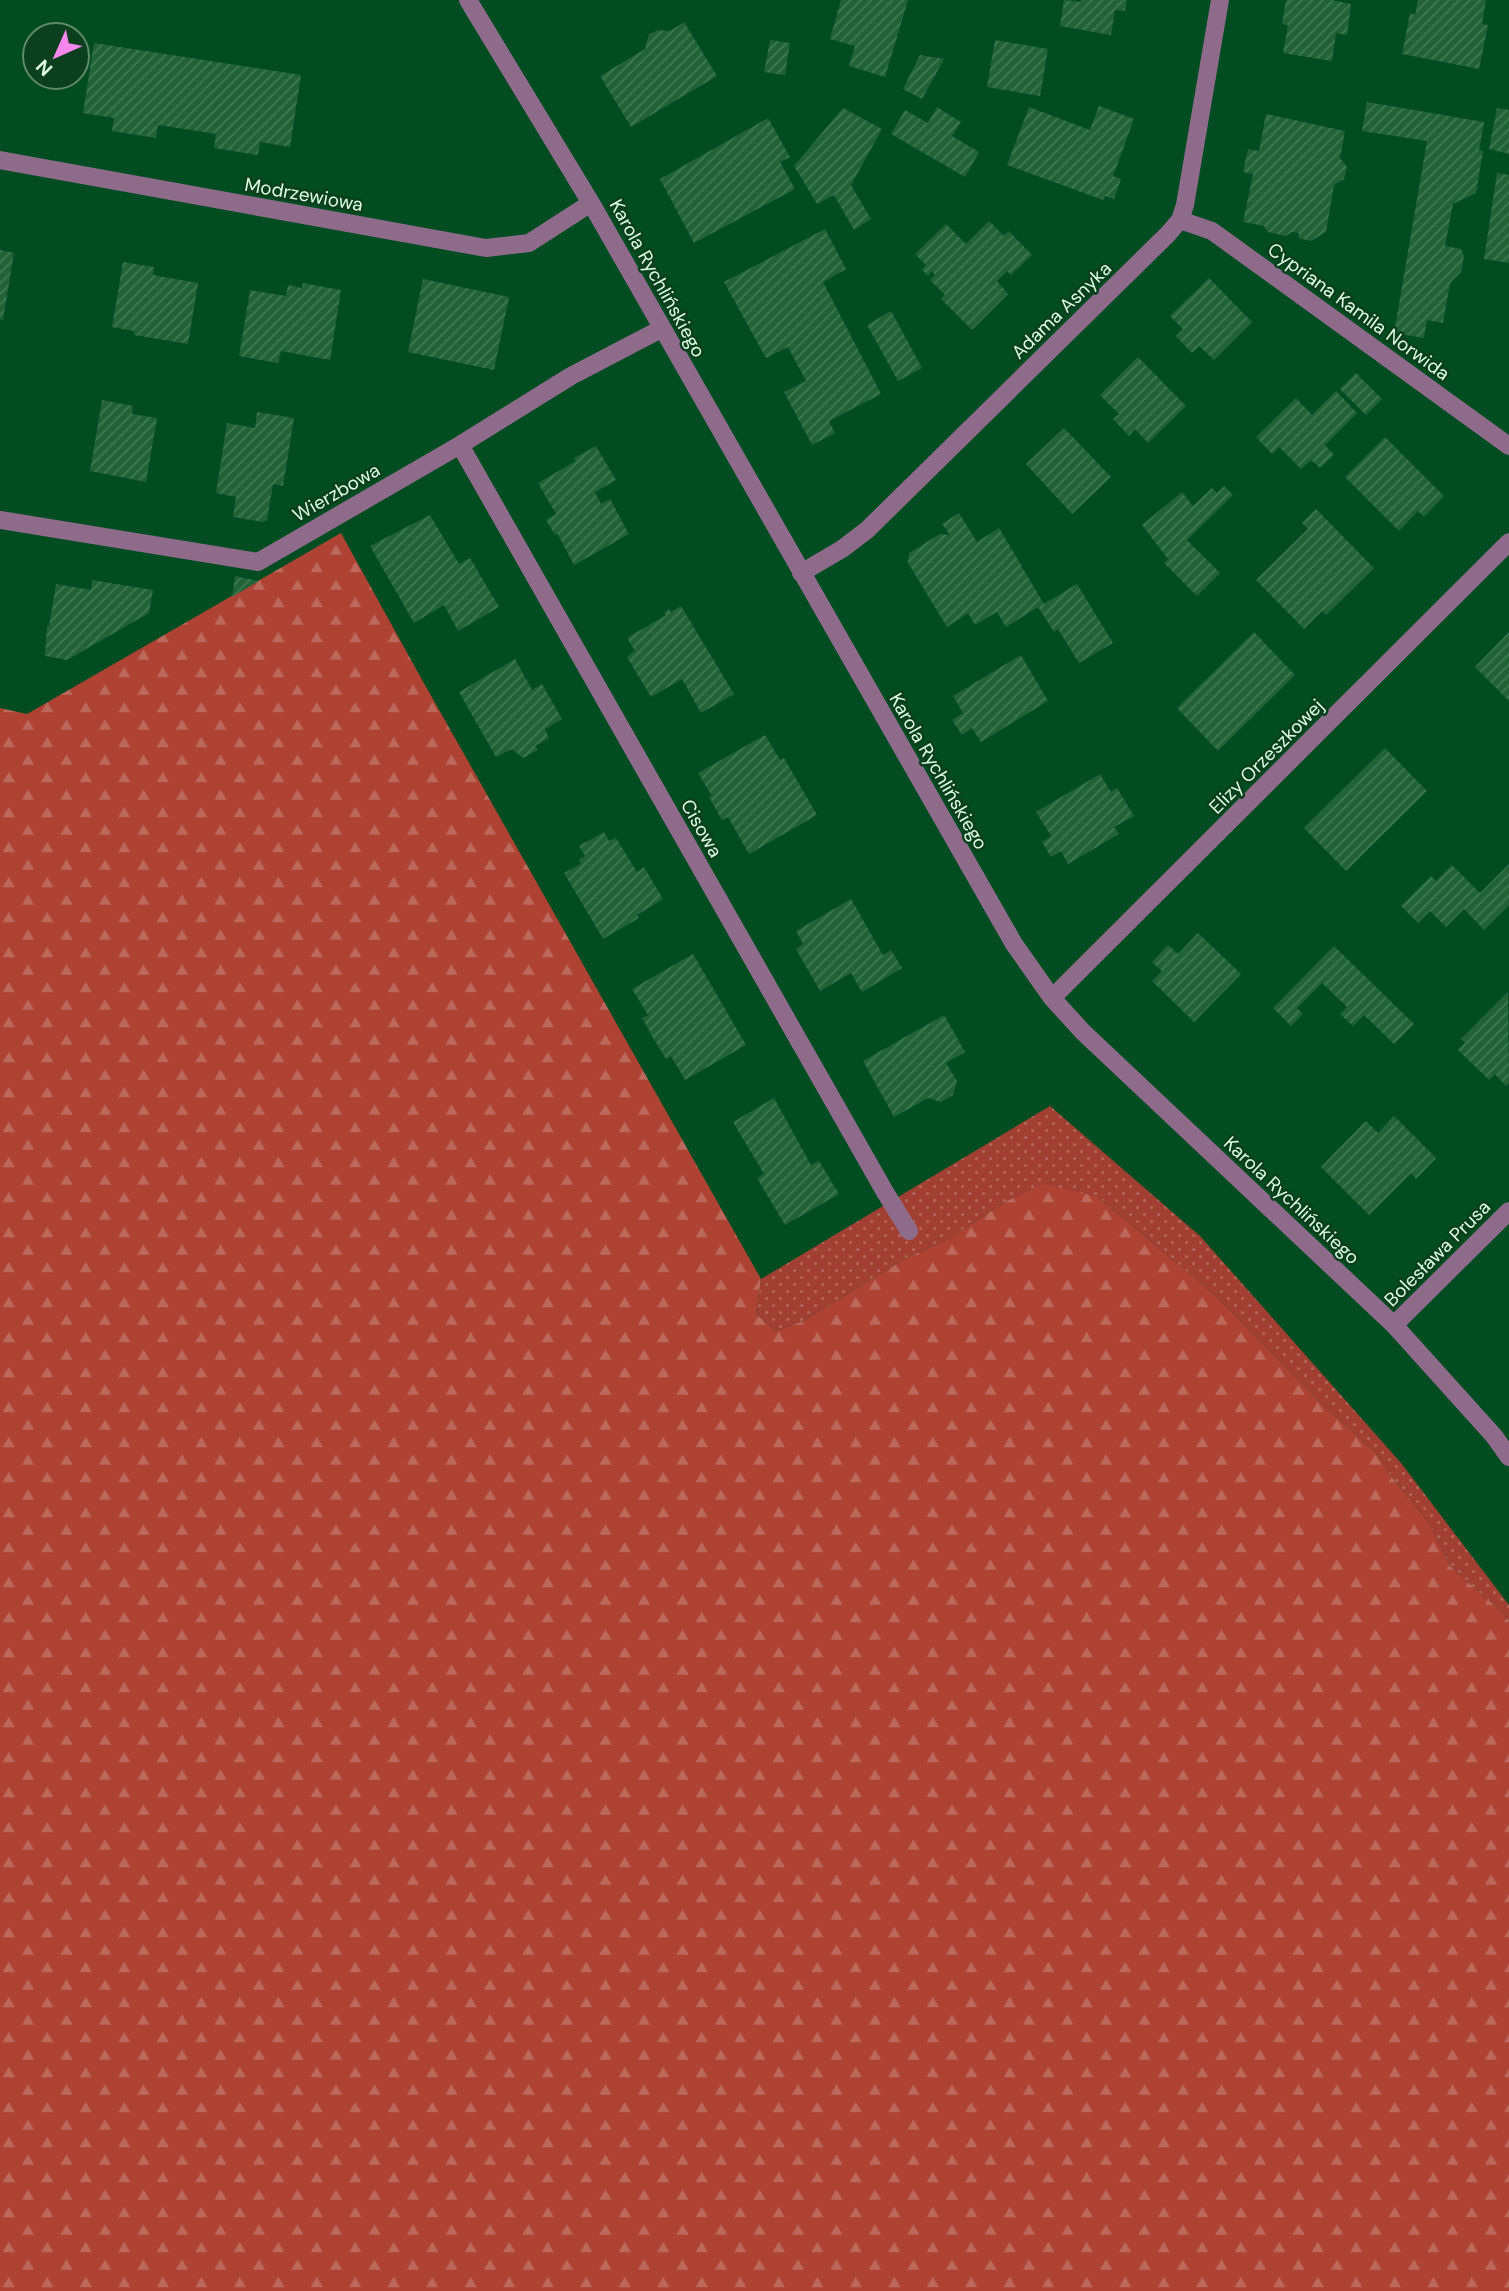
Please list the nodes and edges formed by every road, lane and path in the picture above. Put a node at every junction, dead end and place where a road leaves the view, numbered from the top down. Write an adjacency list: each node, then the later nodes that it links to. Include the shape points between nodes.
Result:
1 (468, 0): 4 (street, Karola Rychlińskiego)
2 (1220, 0): 5 (street, Adama Asnyka)
3 (0, 160): 4 (street, Modrzewiowa, via 486,248 529,243)
4 (591, 203): 6 (street, Karola Rychlińskiego)
5 (1180, 220): 8 (street, Cypriana Kamila Norwida, via 1212,231); 11 (street, Adama Asnyka, via 867,530)
6 (661, 329): 7 (street, Wierzbowa, via 571,376); 11 (street, Karola Rychlińskiego)
7 (460, 445): 9 (street, Wierzbowa, via 258,562); 14 (street, Cisowa)
8 (1509, 446)
9 (0, 520)
10 (1509, 542): 12 (street, Elizy Orzeszkowej)
11 (801, 573): 12 (street, Karola Rychlińskiego, via 1014,944)
12 (1052, 998): 15 (street, Karola Rychlińskiego)
13 (1509, 1211): 15 (street, Bolesława Prusa)
14 (909, 1231)
15 (1394, 1325): 16 (street, Karola Rychlińskiego)
16 (1509, 1457)

